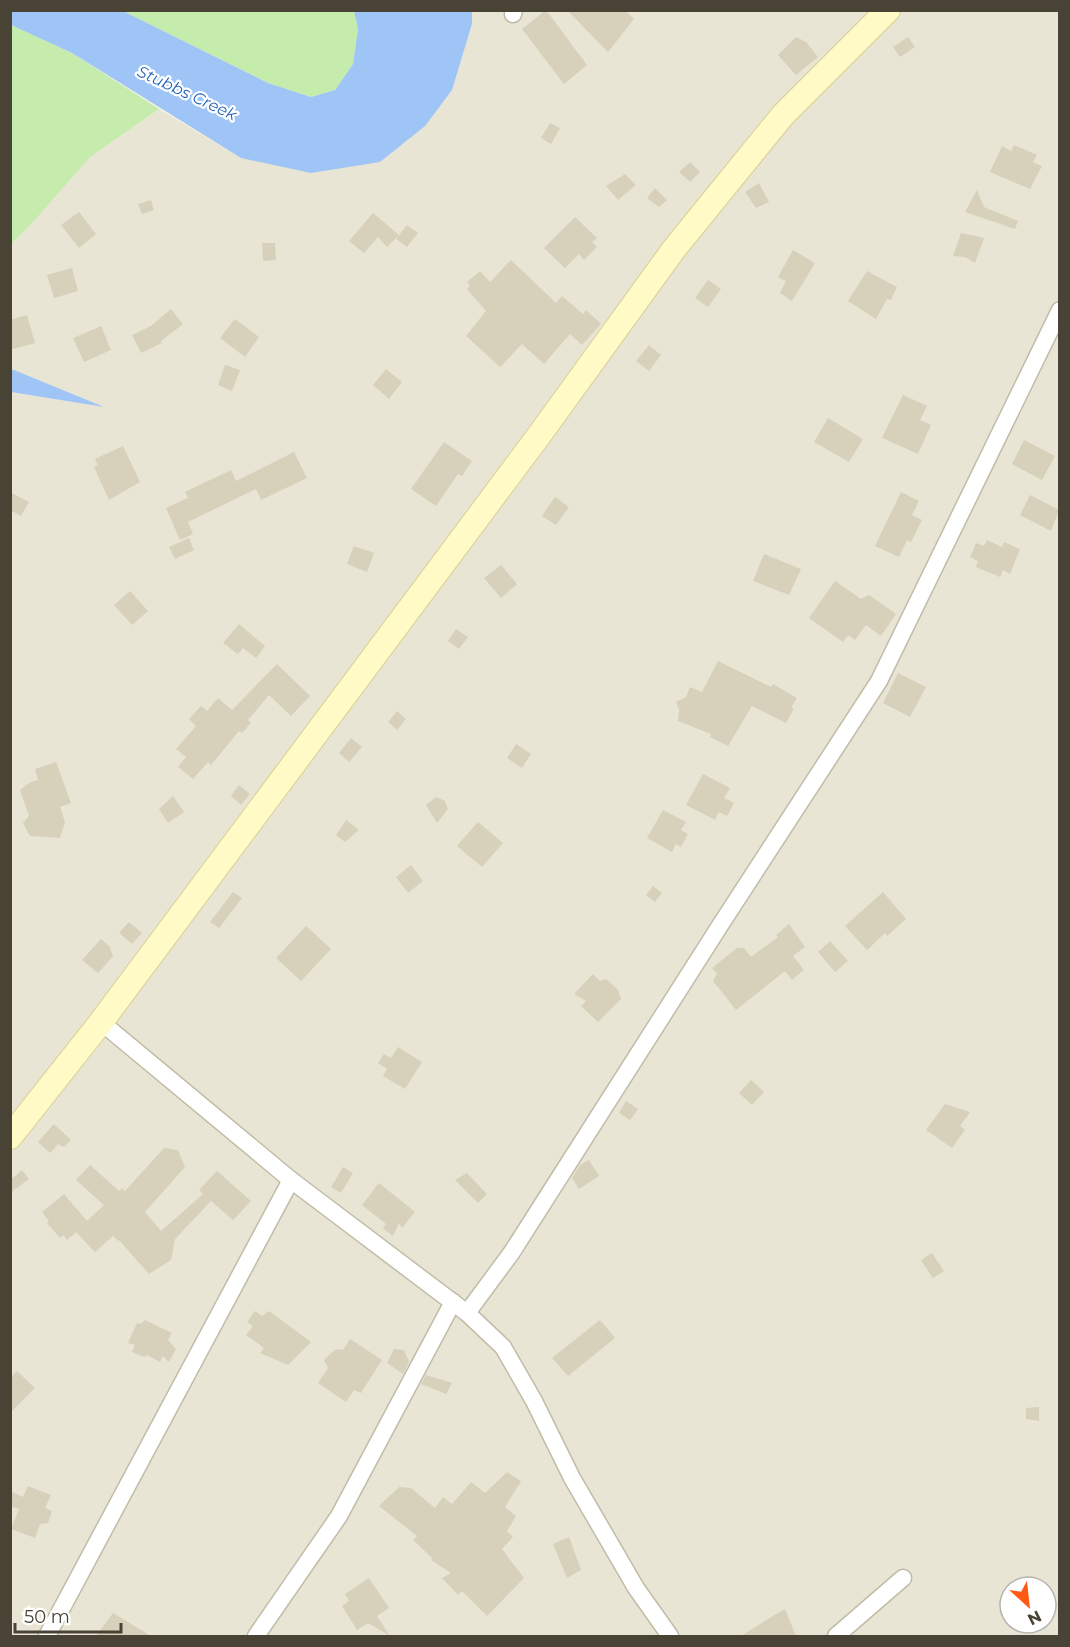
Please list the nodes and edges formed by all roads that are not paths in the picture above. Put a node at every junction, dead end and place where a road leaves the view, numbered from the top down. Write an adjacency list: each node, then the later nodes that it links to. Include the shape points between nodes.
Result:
1 (888, 10): 3 (street, via 783,115 675,249)
2 (1059, 310): 7 (street, via 879,681 512,1252)
3 (101, 1022): 4 (street); 5 (street)
4 (10, 1137)
5 (291, 1180): 6 (street); 9 (street)
6 (453, 1302): 7 (street); 10 (street, via 339,1516)
7 (467, 1312): 11 (street, via 503,1347 572,1478 636,1588)
8 (903, 1578): 12 (street)
9 (47, 1636)
10 (256, 1636)
11 (670, 1636)
12 (836, 1636)

